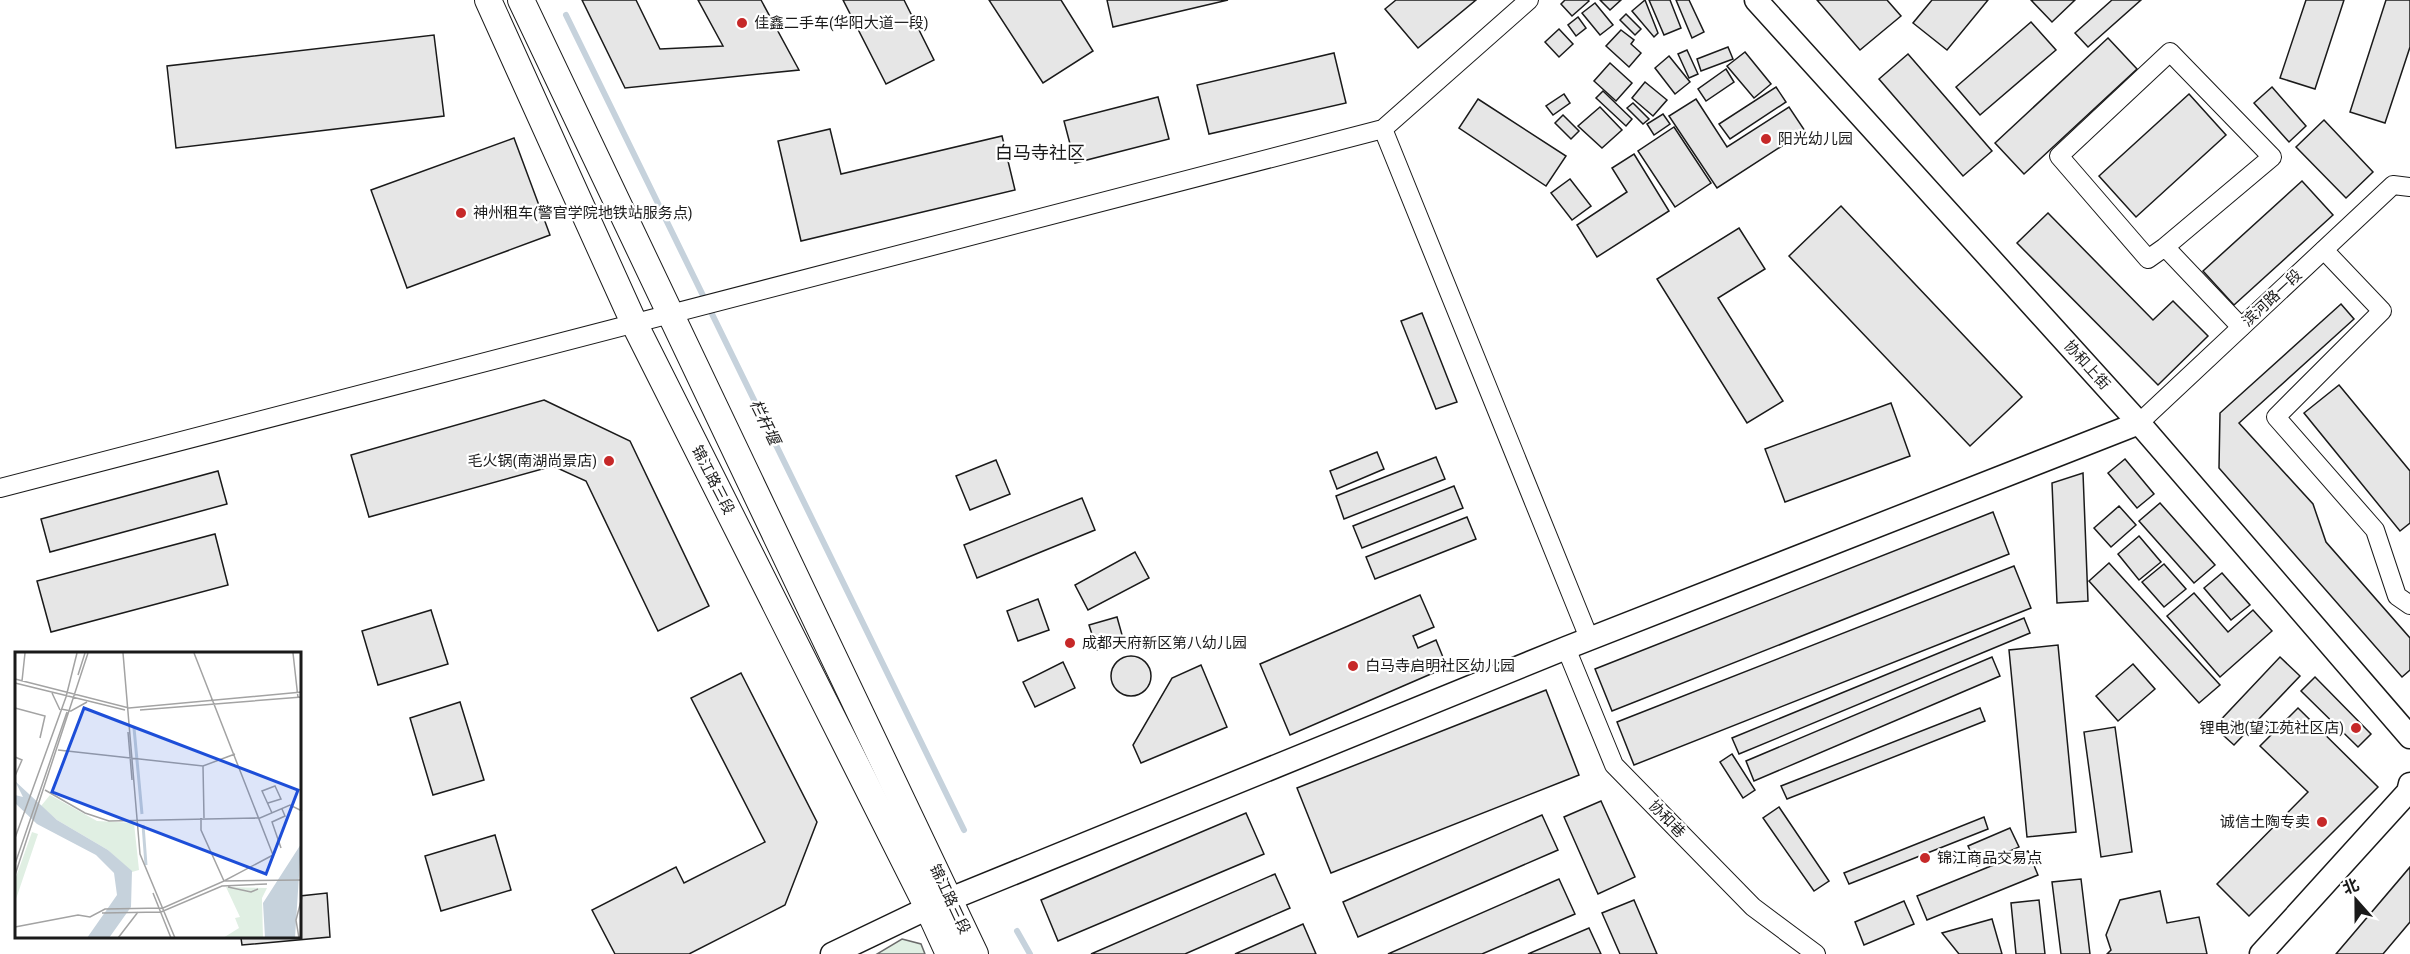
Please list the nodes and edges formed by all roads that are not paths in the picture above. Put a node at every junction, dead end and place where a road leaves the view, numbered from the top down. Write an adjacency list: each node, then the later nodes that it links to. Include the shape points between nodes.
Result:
1 (488, 0): 10 (main road, 锦江路三段)
2 (521, 0): 9 (main road, 锦江路三段)
3 (1529, 0): 5 (street)
4 (1756, 0): 12 (street, 协和上街)
5 (1383, 129): 9 (street); 15 (street)
6 (2410, 186): 8 (street, 滨河路一段, via 2392,185)
7 (2165, 247): 7 (street, via 2148,259 2059,156 2170,52 2272,157); 11 (street)
8 (2324, 250): 11 (street, 滨河路一段); 14 (street, via 2382,311 2276,417 2375,530 2397,596)
9 (671, 314): 10 (street); 19 (main road, 锦江路三段)
10 (634, 323): 13 (street); 19 (main road, 锦江路三段)
11 (2241, 327): 12 (street, 滨河路一段)
12 (2139, 423): 15 (street); 17 (street, 协和上街)
13 (0, 488)
14 (2410, 605)
15 (1590, 638): 16 (street)
16 (1566, 648): 19 (street); 23 (street, 协和巷, via 1614,765 1753,907)
17 (2410, 737)
18 (2410, 784): 24 (street, via 2408,792)
19 (940, 905): 20 (street); 21 (main road, 锦江路三段); 22 (main road, 锦江路三段)
20 (832, 954)
21 (949, 954)
22 (975, 954)
23 (1816, 954)
24 (2261, 954)

